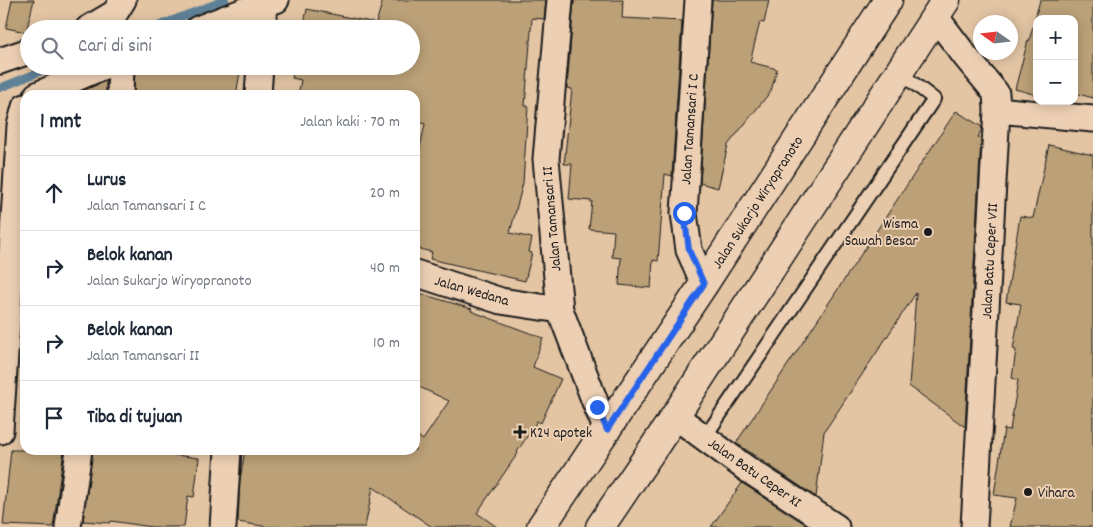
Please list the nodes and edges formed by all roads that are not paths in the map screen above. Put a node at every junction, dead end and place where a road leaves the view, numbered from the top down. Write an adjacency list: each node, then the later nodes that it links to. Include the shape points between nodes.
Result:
1 (123, 0): 7 (street, via 115,13)
2 (560, 0): 24 (street, Jalan Tamansari II, via 546,159)
3 (698, 0): 23 (street, Jalan Tamansari I C, via 684,213 689,250)
4 (888, 0): 23 (main road, Jalan Sukarjo Wiryopranoto)
5 (269, 1): 8 (street); 9 (street)
6 (941, 8): 12 (main road); 19 (street, Jalan Batu Ceper VII, via 966,57 996,93)
7 (103, 20)
8 (221, 20)
9 (265, 20)
10 (20, 54): 11 (street)
11 (0, 61)
12 (899, 72): 25 (main road); 28 (lane, via 934,99)
13 (83, 75): 16 (street)
14 (121, 75): 17 (street)
15 (259, 75): 18 (street)
16 (49, 90)
17 (120, 90)
18 (258, 90)
19 (997, 110): 20 (street); 36 (street, Jalan Batu Ceper VII)
20 (1093, 119)
21 (18, 131): 27 (street)
22 (420, 275): 24 (street, Jalan Wedana, via 501,301)
23 (704, 284): 26 (main road, Jalan Sukarjo Wiryopranoto)
24 (560, 310): 26 (street, Jalan Tamansari II)
25 (675, 416): 28 (street, Jalan Batu Ceper XI); 34 (main road)
26 (607, 430): 33 (main road, Jalan Sukarjo Wiryopranoto)
27 (0, 431)
28 (705, 438): 35 (street, Jalan Batu Ceper XI)
29 (78, 455): 31 (street)
30 (228, 455): 32 (street)
31 (68, 527)
32 (223, 527)
33 (541, 527)
34 (600, 527)
35 (836, 527)
36 (974, 527)

